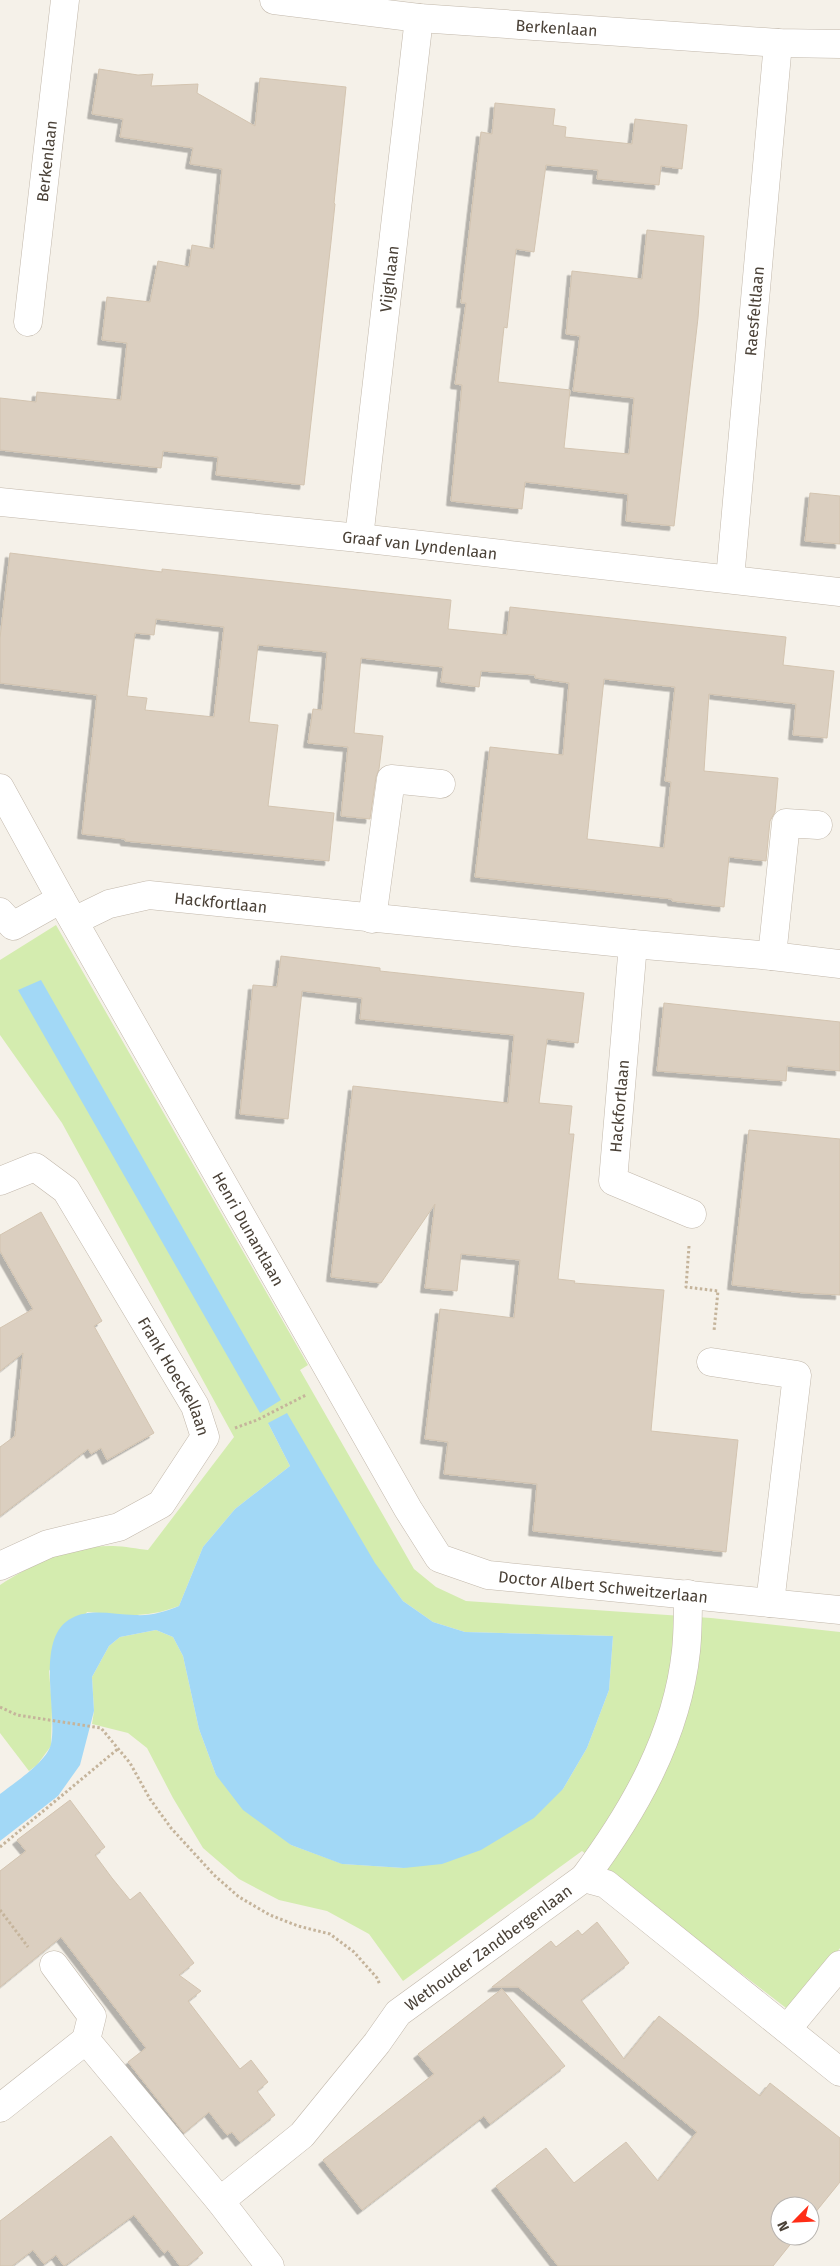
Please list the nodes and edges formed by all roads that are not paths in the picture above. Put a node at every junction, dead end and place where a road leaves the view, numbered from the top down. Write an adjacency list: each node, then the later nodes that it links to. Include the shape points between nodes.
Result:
1 (65, 0): 6 (street, Berkenlaan)
2 (274, 0): 3 (street, Berkenlaan)
3 (419, 18): 4 (street, Berkenlaan); 8 (street, Vijghlaan)
4 (778, 43): 5 (street, Berkenlaan); 9 (street, Raesfeltlaan)
5 (840, 44)
6 (28, 322)
7 (0, 502): 8 (street, Graaf van Lyndenlaan)
8 (359, 538): 9 (street, Graaf van Lyndenlaan)
9 (730, 579): 10 (street, Graaf van Lyndenlaan)
10 (840, 592)
11 (441, 784): 16 (street, via 391,779)
12 (0, 788): 14 (street, Henri Dunantlaan)
13 (818, 825): 18 (street, via 786,823)
14 (67, 910): 15 (street, via 13,926); 16 (street, Hackfortlaan, via 149,895); 23 (street, Henri Dunantlaan)
15 (0, 912)
16 (372, 919): 17 (street, Hackfortlaan)
17 (633, 944): 18 (street, Hackfortlaan); 21 (street, Hackfortlaan, via 613,1181)
18 (772, 956): 19 (street, Hackfortlaan)
19 (840, 964)
20 (0, 1182): 24 (street, Frank Hoeckellaan, via 35,1167 66,1190 195,1406 206,1437 161,1504 120,1527 48,1544)
21 (692, 1214)
22 (711, 1362): 26 (street, via 797,1376)
23 (439, 1558): 25 (street, Doctor Albert Schweitzerlaan, via 488,1575)
24 (0, 1566)
25 (688, 1594): 26 (street, Doctor Albert Schweitzerlaan); 28 (street, via 686,1652 676,1706 663,1747 630,1810)
26 (770, 1603): 27 (street, Doctor Albert Schweitzerlaan)
27 (840, 1610)
28 (584, 1878): 31 (street, Wethouder Zandbergenlaan, via 606,1884); 35 (street, Wethouder Zandbergenlaan, via 398,2013 302,2135)
29 (54, 1965): 32 (street, via 92,2016)
30 (840, 1965): 31 (street)
31 (787, 2030): 33 (street, Wethouder Zandbergenlaan)
32 (86, 2040): 34 (street); 35 (street)
33 (840, 2072)
34 (0, 2108)
35 (220, 2201): 36 (street)
36 (270, 2266)

